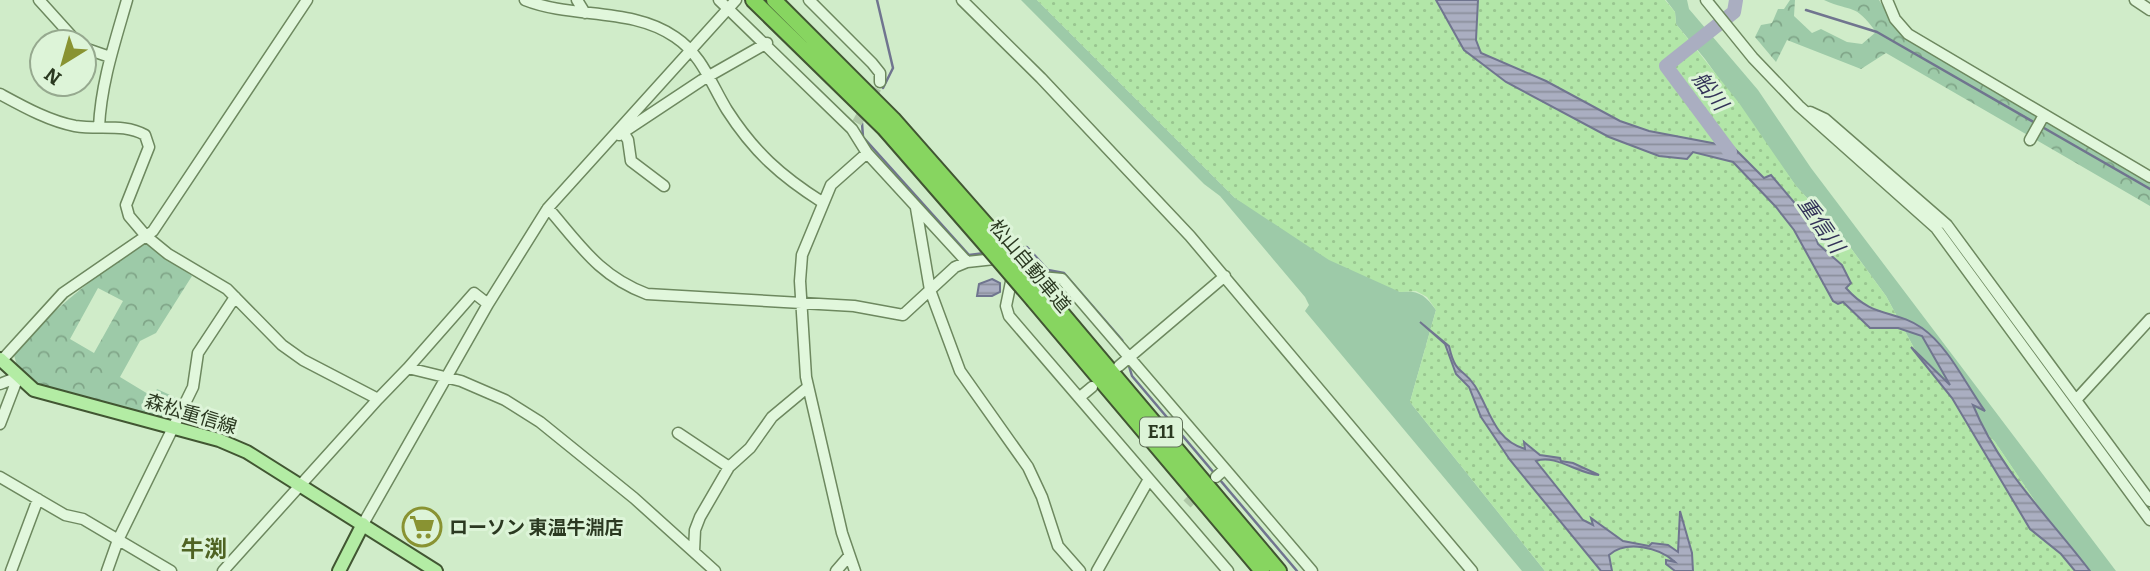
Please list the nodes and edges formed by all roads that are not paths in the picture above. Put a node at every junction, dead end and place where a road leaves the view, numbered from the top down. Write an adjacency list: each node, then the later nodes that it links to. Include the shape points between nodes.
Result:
1 (39, 0): 17 (street)
2 (127, 0): 21 (street)
3 (307, 0): 37 (street)
4 (525, 0): 16 (street)
5 (577, 0): 16 (street)
6 (719, 0): 14 (street)
7 (753, 0): 38 (highway, 松山自動車道 / E11)
8 (774, 0): 38 (highway, 松山自動車道 / E11, via 893,119)
9 (808, 0): 23 (street, via 873,63)
10 (962, 0): 41 (street)
11 (1706, 0): 25 (street)
12 (1887, 0): 26 (street, via 1908,34)
13 (2135, 0): 15 (street)
14 (732, 4): 18 (street); 19 (street)
15 (2150, 10)
16 (585, 13): 19 (street, via 628,18 672,34)
17 (64, 28)
18 (767, 43): 22 (street); 31 (street, via 854,126)
19 (692, 49): 22 (street); 29 (street)
20 (98, 53): 21 (street)
21 (110, 57): 27 (street)
22 (709, 77): 28 (street); 34 (street, via 727,110 766,161)
23 (880, 82)
24 (0, 94): 27 (street, via 52,119)
25 (1800, 106): 59 (street, via 1825,119 1947,225); 71 (street, via 1936,228)
26 (2043, 116): 30 (street); 32 (street)
27 (99, 127): 37 (street, via 135,130 148,141 126,205)
28 (624, 132): 29 (street); 33 (street, via 631,161)
29 (610, 139): 36 (street)
30 (2031, 139)
31 (867, 153): 34 (street, via 831,185); 35 (street)
32 (2150, 177)
33 (664, 186)
34 (822, 202): 46 (street, via 802,256)
35 (915, 206): 40 (street); 42 (street)
36 (548, 208): 45 (street); 46 (street, via 602,271 647,294)
37 (146, 236): 44 (street); 49 (street, via 63,293)
38 (991, 240): 43 (highway, 松山自動車道 / E11, bridge)
39 (1009, 257): 40 (street); 48 (street, via 1023,256 1041,276 1062,279); 57 (street, via 1014,274 1006,306 1009,316)
40 (967, 262): 42 (street)
41 (1225, 276): 48 (street); 91 (street)
42 (930, 290): 46 (street, via 903,315 854,306); 85 (street, via 960,371 1028,467 1058,546)
43 (1039, 296): 88 (highway, 松山自動車道 / E11); 89 (highway, 松山自動車道 / E11)
44 (235, 298): 58 (street, via 292,353); 61 (street, via 198,353 193,387)
45 (488, 304): 51 (street, via 474,293); 53 (street)
46 (800, 305): 55 (street)
47 (2150, 319): 59 (street)
48 (1130, 357): 50 (street); 64 (street)
49 (1, 359): 52 (main road, 森松重信線)
50 (1119, 366)
51 (408, 368): 53 (street); 58 (street)
52 (18, 377): 54 (street); 60 (street); 61 (main road, 森松重信線, via 34,390)
53 (446, 378): 72 (street); 74 (street, via 505,400 540,422)
54 (0, 384)
55 (808, 387): 63 (street, via 772,416 750,448); 75 (street)
56 (1092, 387): 57 (street)
57 (1080, 397): 67 (street)
58 (378, 399): 68 (street)
59 (2076, 400): 70 (street)
60 (0, 424)
61 (175, 427): 68 (main road, 森松重信線, via 247,452); 73 (street)
62 (678, 433): 63 (street)
63 (729, 467): 74 (street, via 700,517)
64 (1225, 469): 66 (street); 90 (street)
65 (0, 477): 69 (street)
66 (1216, 477)
67 (1149, 479): 86 (street); 87 (street, via 1183,507)
68 (301, 486): 72 (main road, 森松重信線); 80 (street)
69 (38, 499): 73 (street); 77 (street)
70 (2150, 501)
71 (2150, 520)
72 (362, 524): 81 (main road); 82 (main road, 森松重信線)
73 (118, 540): 78 (street); 79 (street)
74 (694, 551): 76 (street)
75 (849, 556): 83 (street); 84 (street)
76 (711, 570)
77 (11, 571)
78 (107, 571)
79 (171, 571)
80 (223, 571)
81 (340, 571)
82 (435, 571)
83 (836, 571)
84 (855, 571)
85 (1080, 571)
86 (1097, 571)
87 (1228, 571)
88 (1262, 571)
89 (1279, 571)
90 (1312, 571)
91 (1472, 571)

